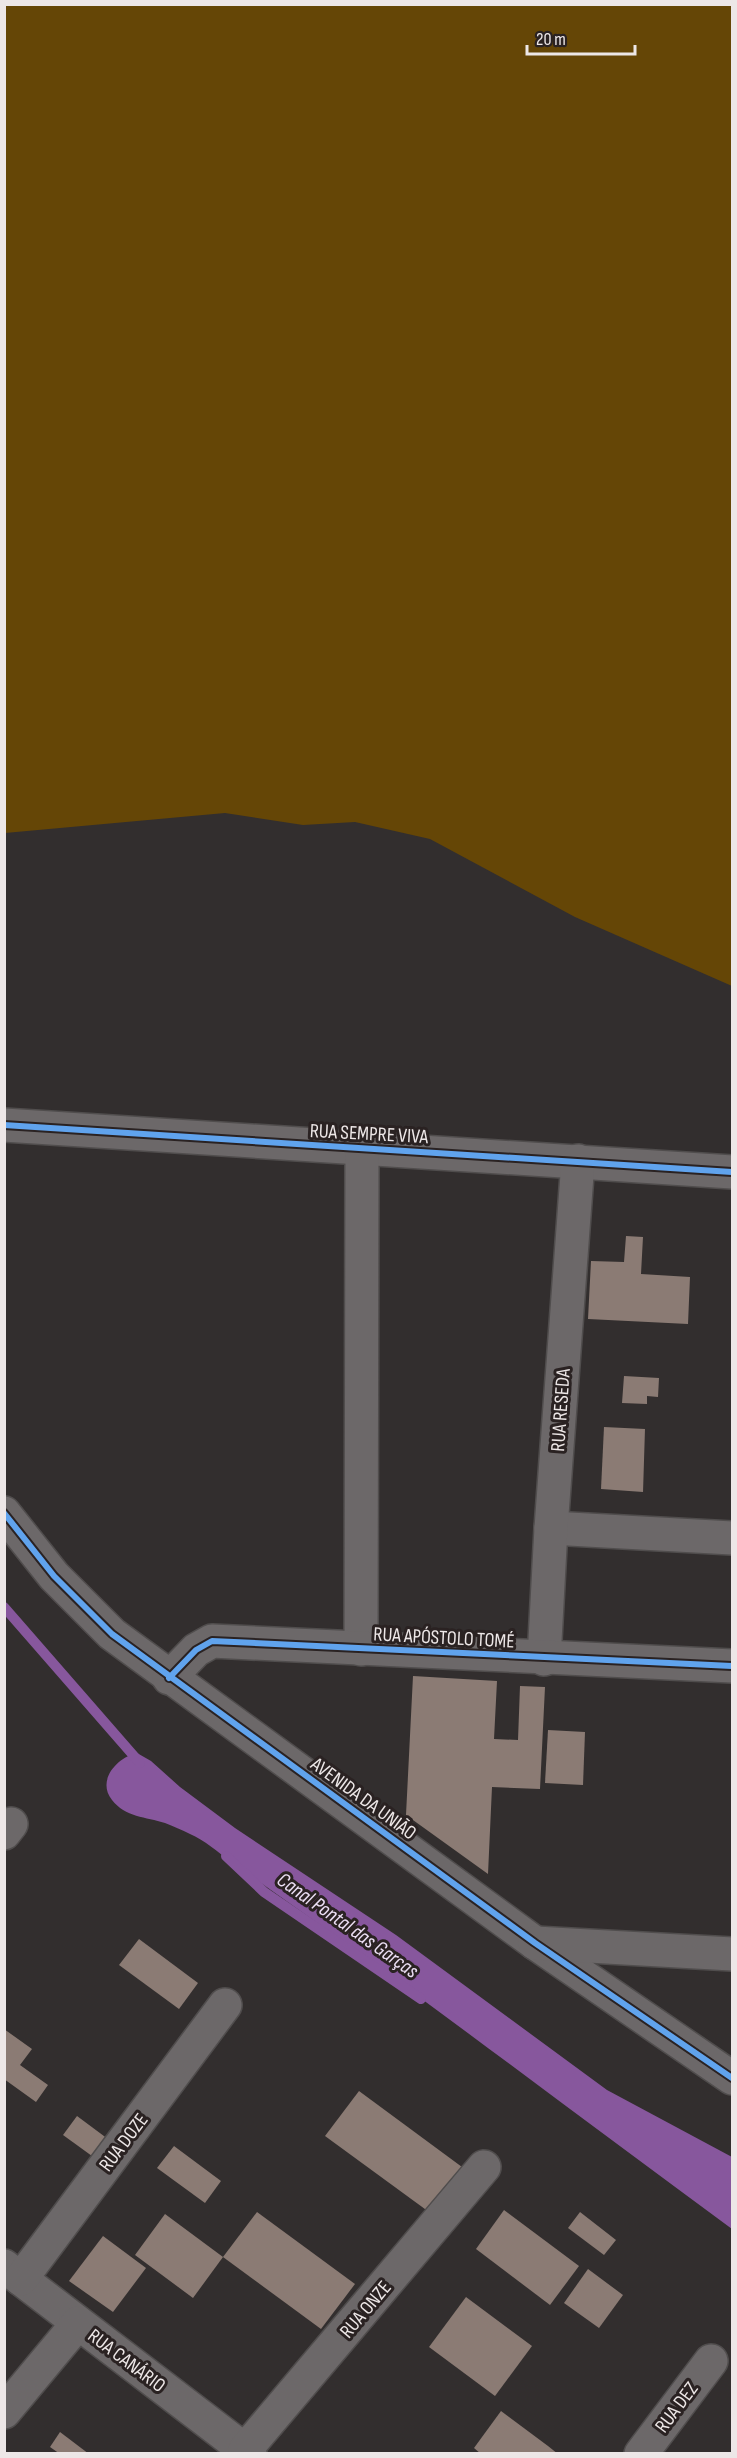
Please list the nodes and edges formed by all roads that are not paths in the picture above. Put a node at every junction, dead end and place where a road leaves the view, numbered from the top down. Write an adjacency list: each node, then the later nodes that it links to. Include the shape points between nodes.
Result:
1 (4, 1125): 2 (street, RUA SEMPRE VIVA)
2 (363, 1149): 3 (street, RUA SEMPRE VIVA); 8 (street)
3 (578, 1161): 4 (street, RUA SEMPRE VIVA); 6 (street, RUA RESEDA)
4 (732, 1172)
5 (4, 1513): 11 (street, AVENIDA DA UNIÃO, via 74,1598 112,1634)
6 (551, 1528): 7 (street); 9 (street, RUA RESEDA)
7 (732, 1538)
8 (361, 1649): 9 (street, RUA APÓSTOLO TOMÉ); 11 (street, RUA APÓSTOLO TOMÉ, via 212,1641 196,1650)
9 (544, 1659): 10 (street, RUA APÓSTOLO TOMÉ)
10 (732, 1666)
11 (169, 1678): 12 (street, AVENIDA DA UNIÃO)
12 (536, 1943): 13 (street); 15 (street, AVENIDA DA UNIÃO)
13 (732, 1954)
14 (225, 2005): 17 (street, RUA DOZE)
15 (732, 2078)
16 (484, 2167): 21 (street, RUA ONZE)
17 (13, 2273): 18 (street, RUA CANÁRIO)
18 (78, 2323): 20 (street); 21 (street, RUA CANÁRIO)
19 (711, 2361): 22 (street, RUA DEZ)
20 (4, 2412)
21 (247, 2452)
22 (641, 2454)

